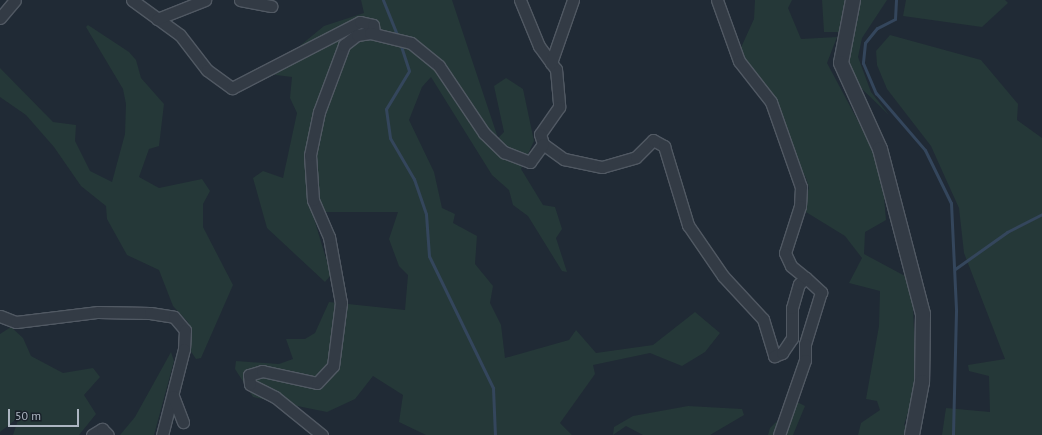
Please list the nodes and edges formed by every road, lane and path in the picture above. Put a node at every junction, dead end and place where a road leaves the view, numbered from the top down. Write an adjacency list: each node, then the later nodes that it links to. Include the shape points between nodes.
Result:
1 (15, 0): 10 (street)
2 (132, 0): 11 (street)
3 (205, 0): 11 (street)
4 (240, 0): 9 (street)
5 (520, 0): 13 (street, via 539,46)
6 (573, 0): 13 (street)
7 (717, 0): 15 (street, via 739,61 771,102 801,187 800,206 785,253 791,266)
8 (853, 0): 24 (street, via 841,63 880,149 923,314 922,382)
9 (271, 6)
10 (0, 18)
11 (157, 19): 12 (street, via 180,35 207,70 232,88 360,22 373,25)
12 (374, 33): 14 (street, via 412,43 428,55 484,133 504,152 530,162); 22 (street, via 357,35 344,45 319,112 310,155 312,200 329,237 341,303 333,366 317,383 262,371 249,375 250,384 275,397)
13 (551, 63): 14 (street, via 556,69 559,107 540,134)
14 (543, 144): 15 (street, via 564,159 602,167 636,157 653,140 664,146 688,225 723,276 763,319 774,356 782,353 792,338 795,295)
15 (806, 278): 23 (street, via 821,292 805,344 806,360)
16 (0, 316): 17 (street, via 16,322 98,312 150,313 174,317 185,330)
17 (173, 396): 18 (street); 21 (street)
18 (183, 422)
19 (92, 435): 20 (street, via 102,429)
20 (108, 435)
21 (162, 435)
22 (322, 435)
23 (779, 435)
24 (912, 435)

